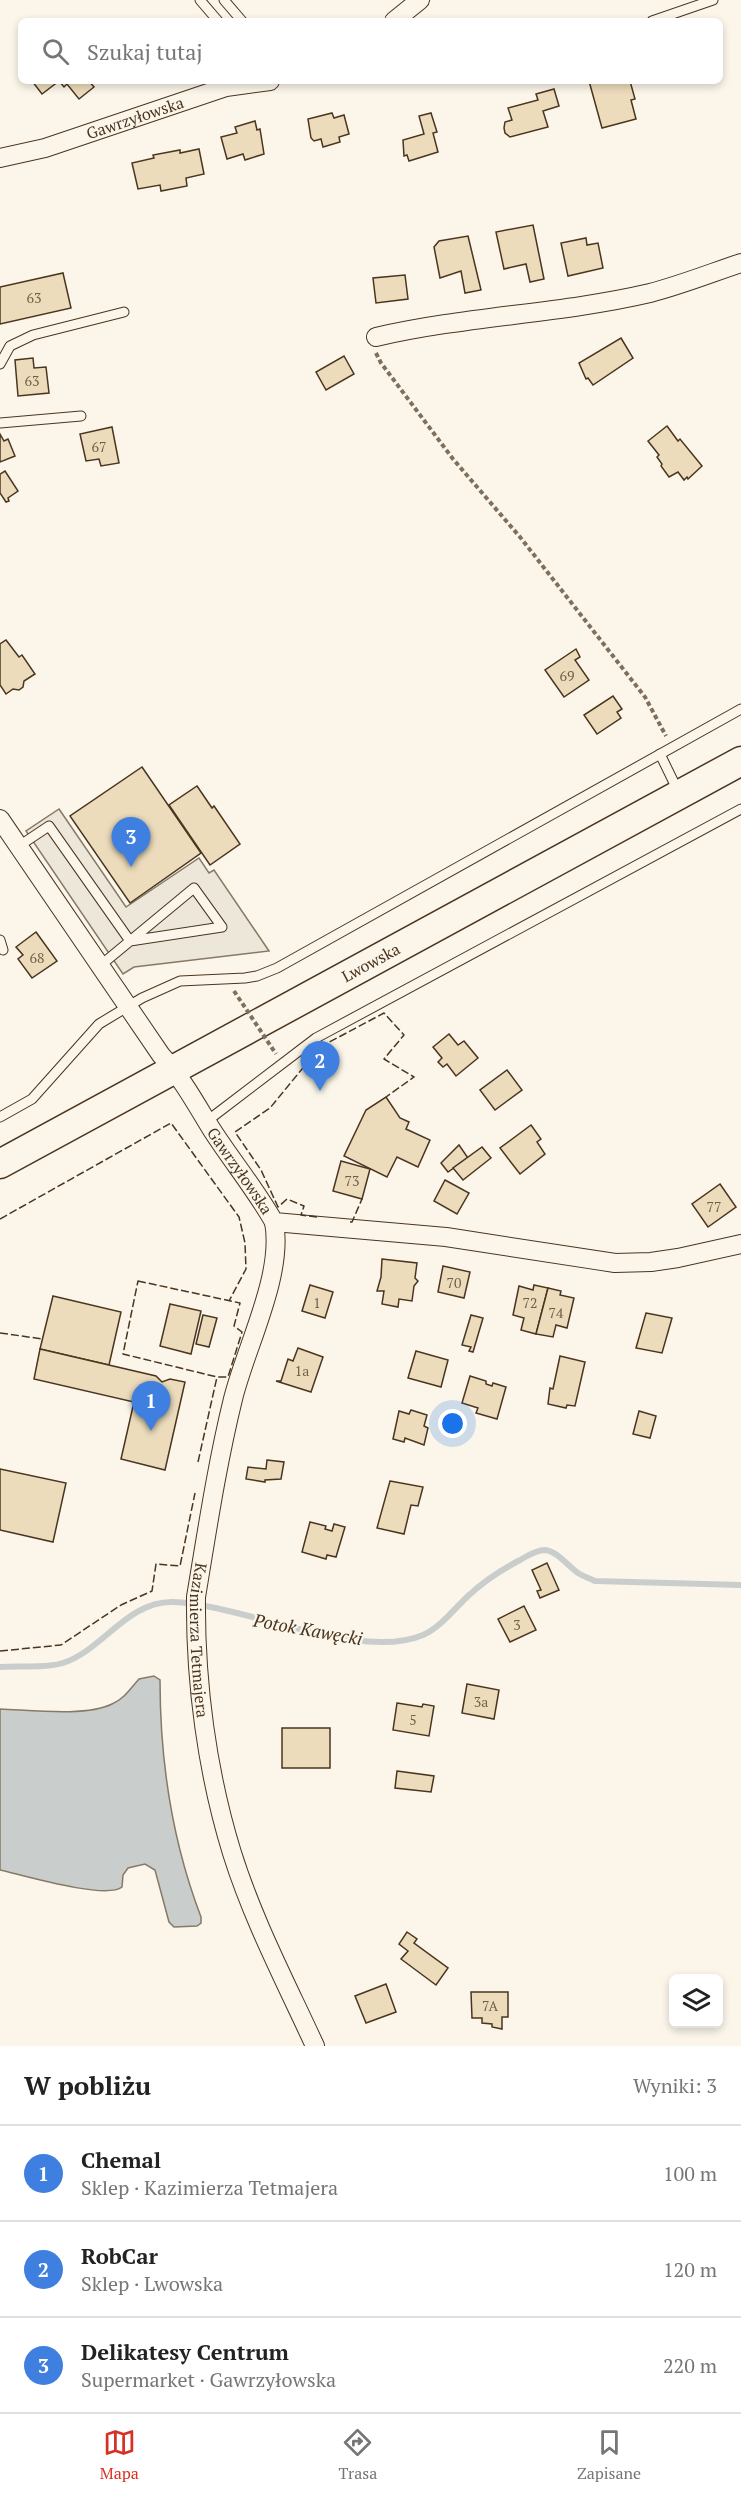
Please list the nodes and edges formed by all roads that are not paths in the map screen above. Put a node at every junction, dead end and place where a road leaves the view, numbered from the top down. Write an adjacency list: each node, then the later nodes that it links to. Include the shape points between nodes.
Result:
1 (200, 0): 5 (lane)
2 (224, 0): 6 (lane)
3 (420, 0): 7 (street)
4 (713, 0): 8 (lane)
5 (215, 18)
6 (239, 18)
7 (398, 18)
8 (661, 18)
9 (248, 84): 10 (street, Gawrzyłowska, via 226,87 45,148)
10 (0, 158)
11 (741, 263): 13 (street, via 650,292 564,309 418,327)
12 (124, 312): 14 (lane, via 33,335 10,346)
13 (376, 337)
14 (0, 364)
15 (81, 416): 16 (lane)
16 (0, 423)
17 (741, 709): 18 (lane)
18 (660, 754): 20 (lane); 26 (lane, via 277,968 257,976 180,981)
19 (741, 761): 20 (main road, Lwowska)
20 (680, 793): 27 (main road, Lwowska)
21 (741, 809): 29 (lane, via 316,1038)
22 (2, 826): 23 (street, Gawrzyłowska)
23 (19, 846): 24 (lane, via 49,826); 25 (street, Gawrzyłowska)
24 (130, 941): 24 (lane, via 194,888 222,927 188,933); 25 (lane)
25 (100, 964): 26 (street, Gawrzyłowska)
26 (129, 1005): 27 (street, Gawrzyłowska); 28 (lane, via 92,1031 32,1099)
27 (173, 1068): 29 (street, Gawrzyłowska); 30 (main road, Lwowska)
28 (0, 1117)
29 (207, 1121): 31 (street, Gawrzyłowska)
30 (0, 1164)
31 (274, 1222): 32 (street, Gawrzyłowska, via 446,1237 615,1263 678,1258); 33 (street, Kazimierza Tetmajera, via 276,1250 271,1278 233,1400 195,1606 206,1729 232,1854)
32 (741, 1244)
33 (315, 2046)

